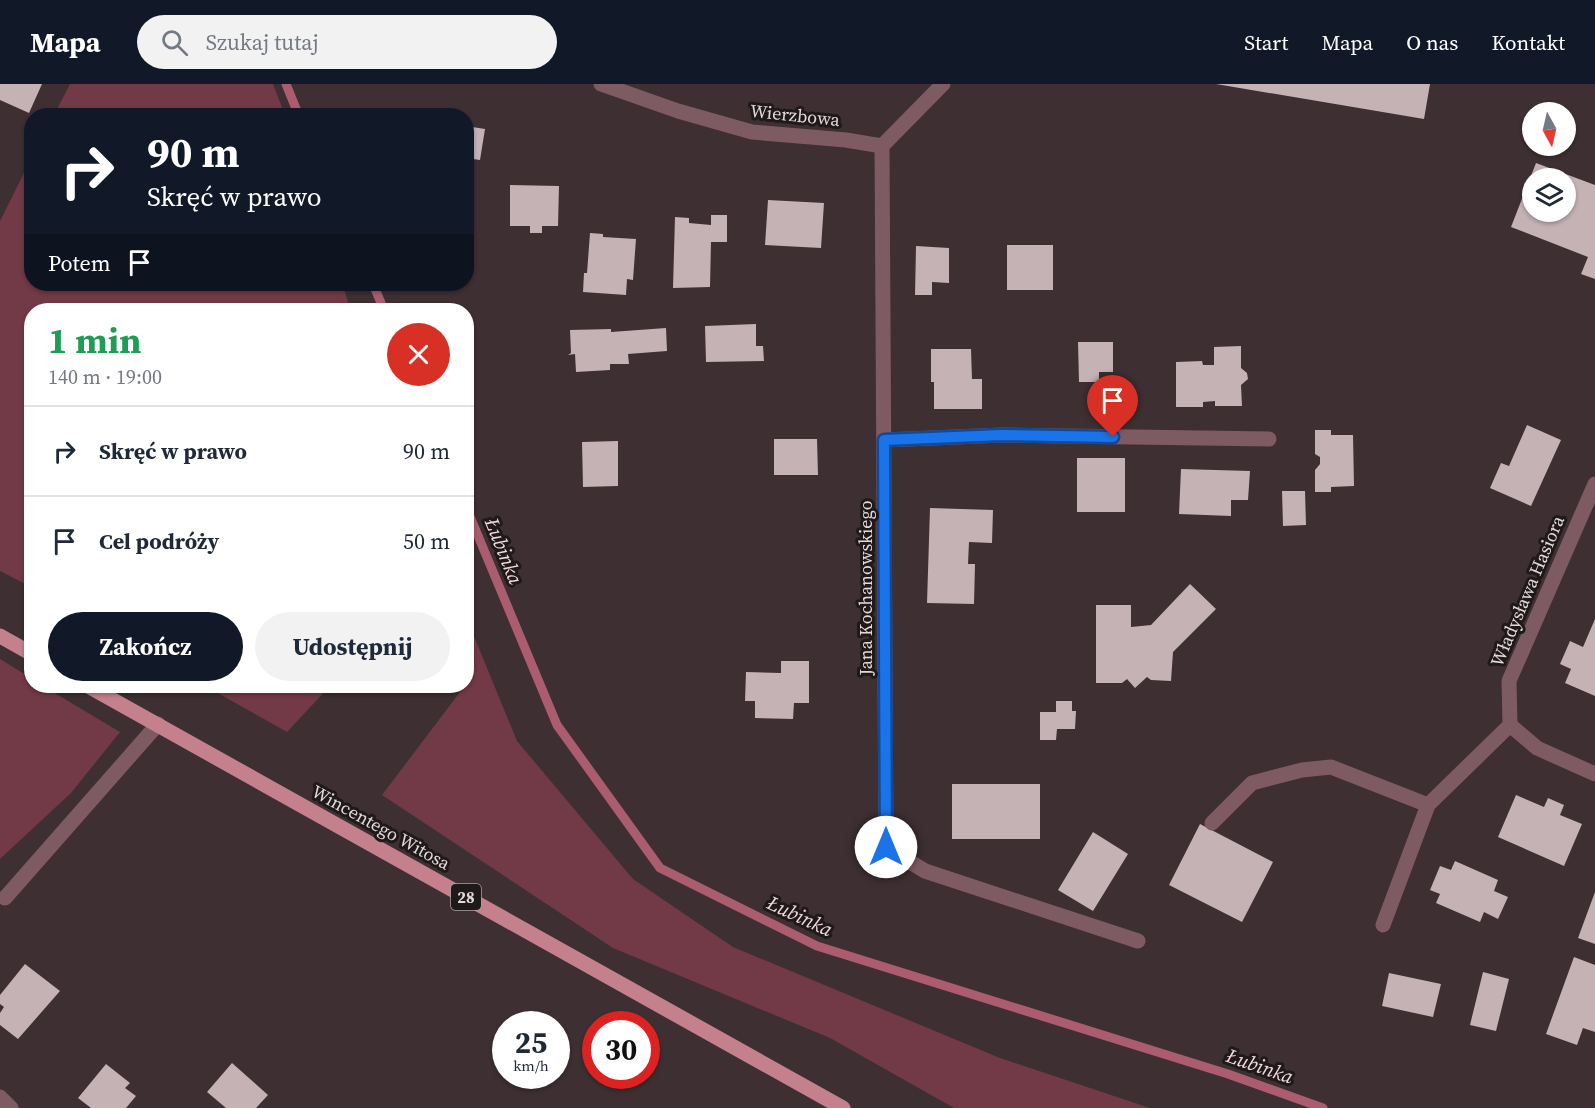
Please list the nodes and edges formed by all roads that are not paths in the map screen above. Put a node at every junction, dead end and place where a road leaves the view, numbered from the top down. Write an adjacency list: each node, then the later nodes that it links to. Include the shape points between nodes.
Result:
1 (601, 84): 3 (street, Wierzbowa, via 752,132)
2 (943, 84): 3 (street)
3 (882, 146): 5 (street, Jana Kochanowskiego)
4 (1269, 439): 5 (street, via 1002,435)
5 (884, 440): 17 (street, Jana Kochanowskiego, via 886,847 926,871)
6 (1595, 484): 11 (street, Władysława Hasiora, via 1509,681)
7 (0, 636): 8 (main road)
8 (24, 650)
9 (101, 693): 10 (main road, Wincentego Witosa / 28)
10 (158, 724): 15 (street); 20 (main road, Wincentego Witosa / 28)
11 (1510, 725): 12 (street, via 1537,748); 13 (street)
12 (1595, 774)
13 (1428, 805): 14 (street, via 1331,767 1252,783); 16 (street)
14 (1212, 823)
15 (5, 898)
16 (1383, 925)
17 (1138, 941)
18 (0, 1097): 19 (street)
19 (11, 1108)
20 (843, 1108)

